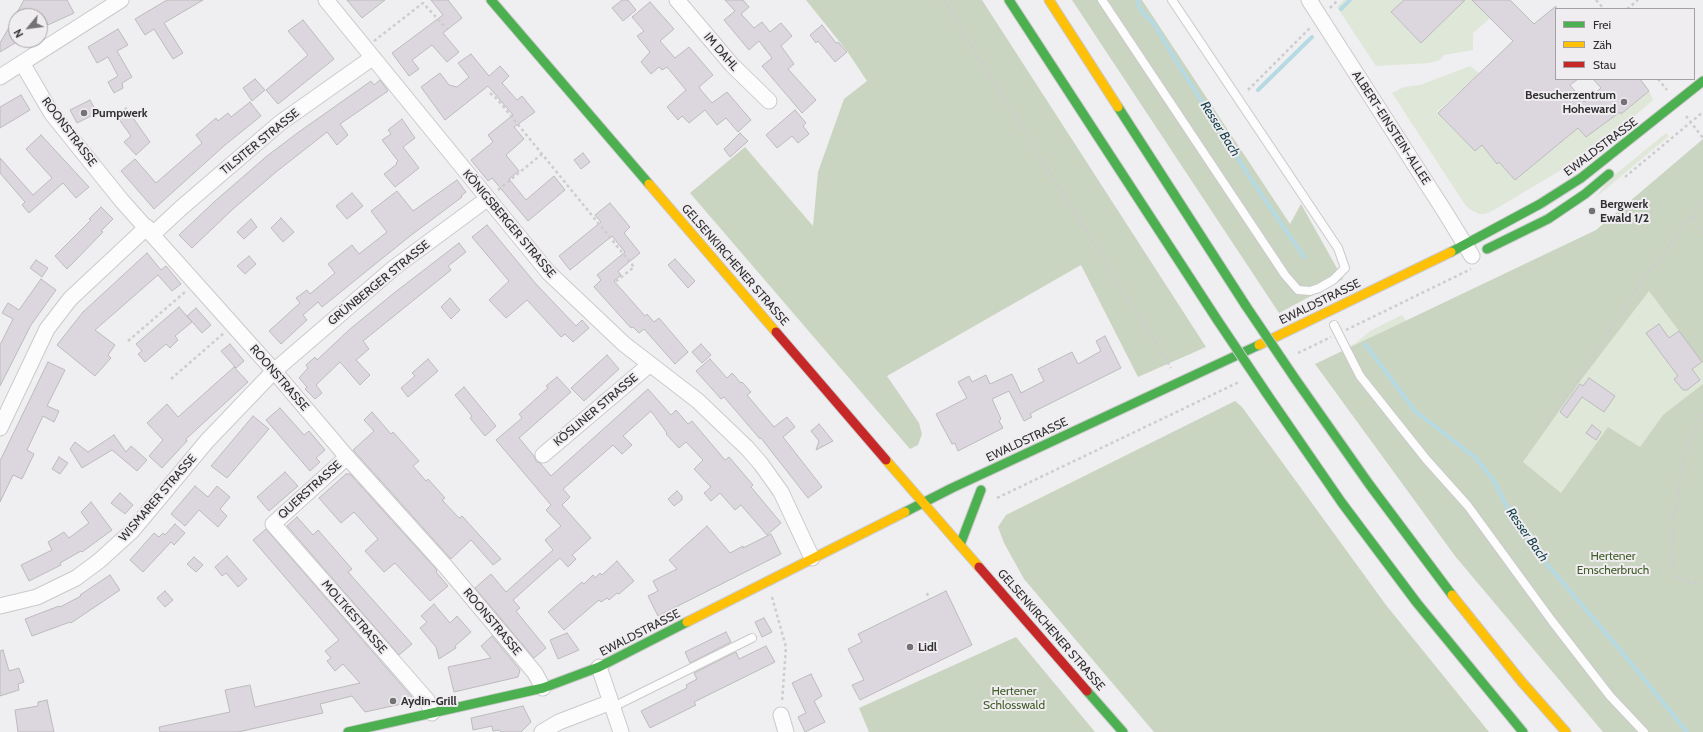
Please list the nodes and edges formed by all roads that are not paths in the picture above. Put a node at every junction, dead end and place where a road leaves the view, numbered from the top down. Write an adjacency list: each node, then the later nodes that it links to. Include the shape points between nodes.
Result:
1 (121, 0): 11 (street)
2 (326, 0): 10 (street, KÖNIGSBERGER STRASSE)
3 (491, 0): 30 (main road, GELSENKIRCHENER STRASSE)
4 (677, 0): 14 (street, IM DAHL, via 732,65)
5 (1009, 0): 46 (main road, bridge, via 1218,321 1342,503 1413,597)
6 (1048, 0): 47 (main road, bridge, via 1246,306 1369,484 1443,584)
7 (1102, 0): 8 (lane, via 1285,275 1298,290 1310,291 1319,288 1333,280 1345,268 1338,248)
8 (1172, 0)
9 (1309, 0): 18 (street, ALBERT-EINSTEIN-ALLEE)
10 (368, 53): 16 (street, KÖNIGSBERGER STRASSE); 17 (street, TILSITER STRASSE)
11 (22, 63): 12 (street); 17 (street, ROONSTRASSE, via 52,114 122,201)
12 (0, 77)
13 (1703, 81): 18 (main road, EWALDSTRASSE, via 1581,178)
14 (769, 101)
15 (1615, 170): 18 (main road, EWALDSTRASSE, via 1548,219)
16 (487, 199): 22 (street, KÖNIGSBERGER STRASSE, via 548,272 592,316); 23 (street, GRÜNBERGER STRASSE, via 395,267)
17 (150, 231): 23 (street, ROONSTRASSE); 25 (street, TILSITER STRASSE, via 70,299 47,329)
18 (1468, 254): 30 (main road, EWALDSTRASSE, via 1211,368)
19 (1337, 323): 20 (main road); 48 (lane, via 1338,334 1360,376 1426,460 1468,506 1610,696)
20 (1324, 329)
21 (1286, 348): 24 (main road)
22 (649, 365): 26 (street, KÖSLINER STRASSE); 33 (street, KÖNIGSBERGER STRASSE, via 698,401 743,443 761,464 789,507)
23 (274, 371): 27 (street, ROONSTRASSE); 34 (street, WISMARER STRASSE, via 207,440 132,531 99,561 76,578 36,597)
24 (1239, 371)
25 (0, 428)
26 (542, 455)
27 (347, 457): 31 (street, QUERSTRASSE); 37 (street, ROONSTRASSE, via 446,567 535,673)
28 (969, 496): 32 (main road, via 985,488)
29 (944, 502): 30 (main road, EWALDSTRASSE)
30 (923, 503): 32 (main road, GELSENKIRCHENER STRASSE); 33 (main road, EWALDSTRASSE)
31 (273, 524): 39 (street, MOLTKESTRASSE, via 427,700)
32 (960, 545): 45 (main road, GELSENKIRCHENER STRASSE)
33 (812, 558): 36 (main road, EWALDSTRASSE)
34 (0, 606)
35 (752, 638): 38 (lane)
36 (599, 667): 37 (main road, EWALDSTRASSE); 38 (street)
37 (543, 688): 39 (main road, EWALDSTRASSE)
38 (612, 705): 42 (street, via 560,722); 43 (street)
39 (432, 713): 41 (main road, EWALDSTRASSE)
40 (781, 715): 44 (street)
41 (348, 732)
42 (542, 732)
43 (621, 732)
44 (786, 732)
45 (1123, 732)
46 (1523, 732)
47 (1566, 732)
48 (1644, 732)

